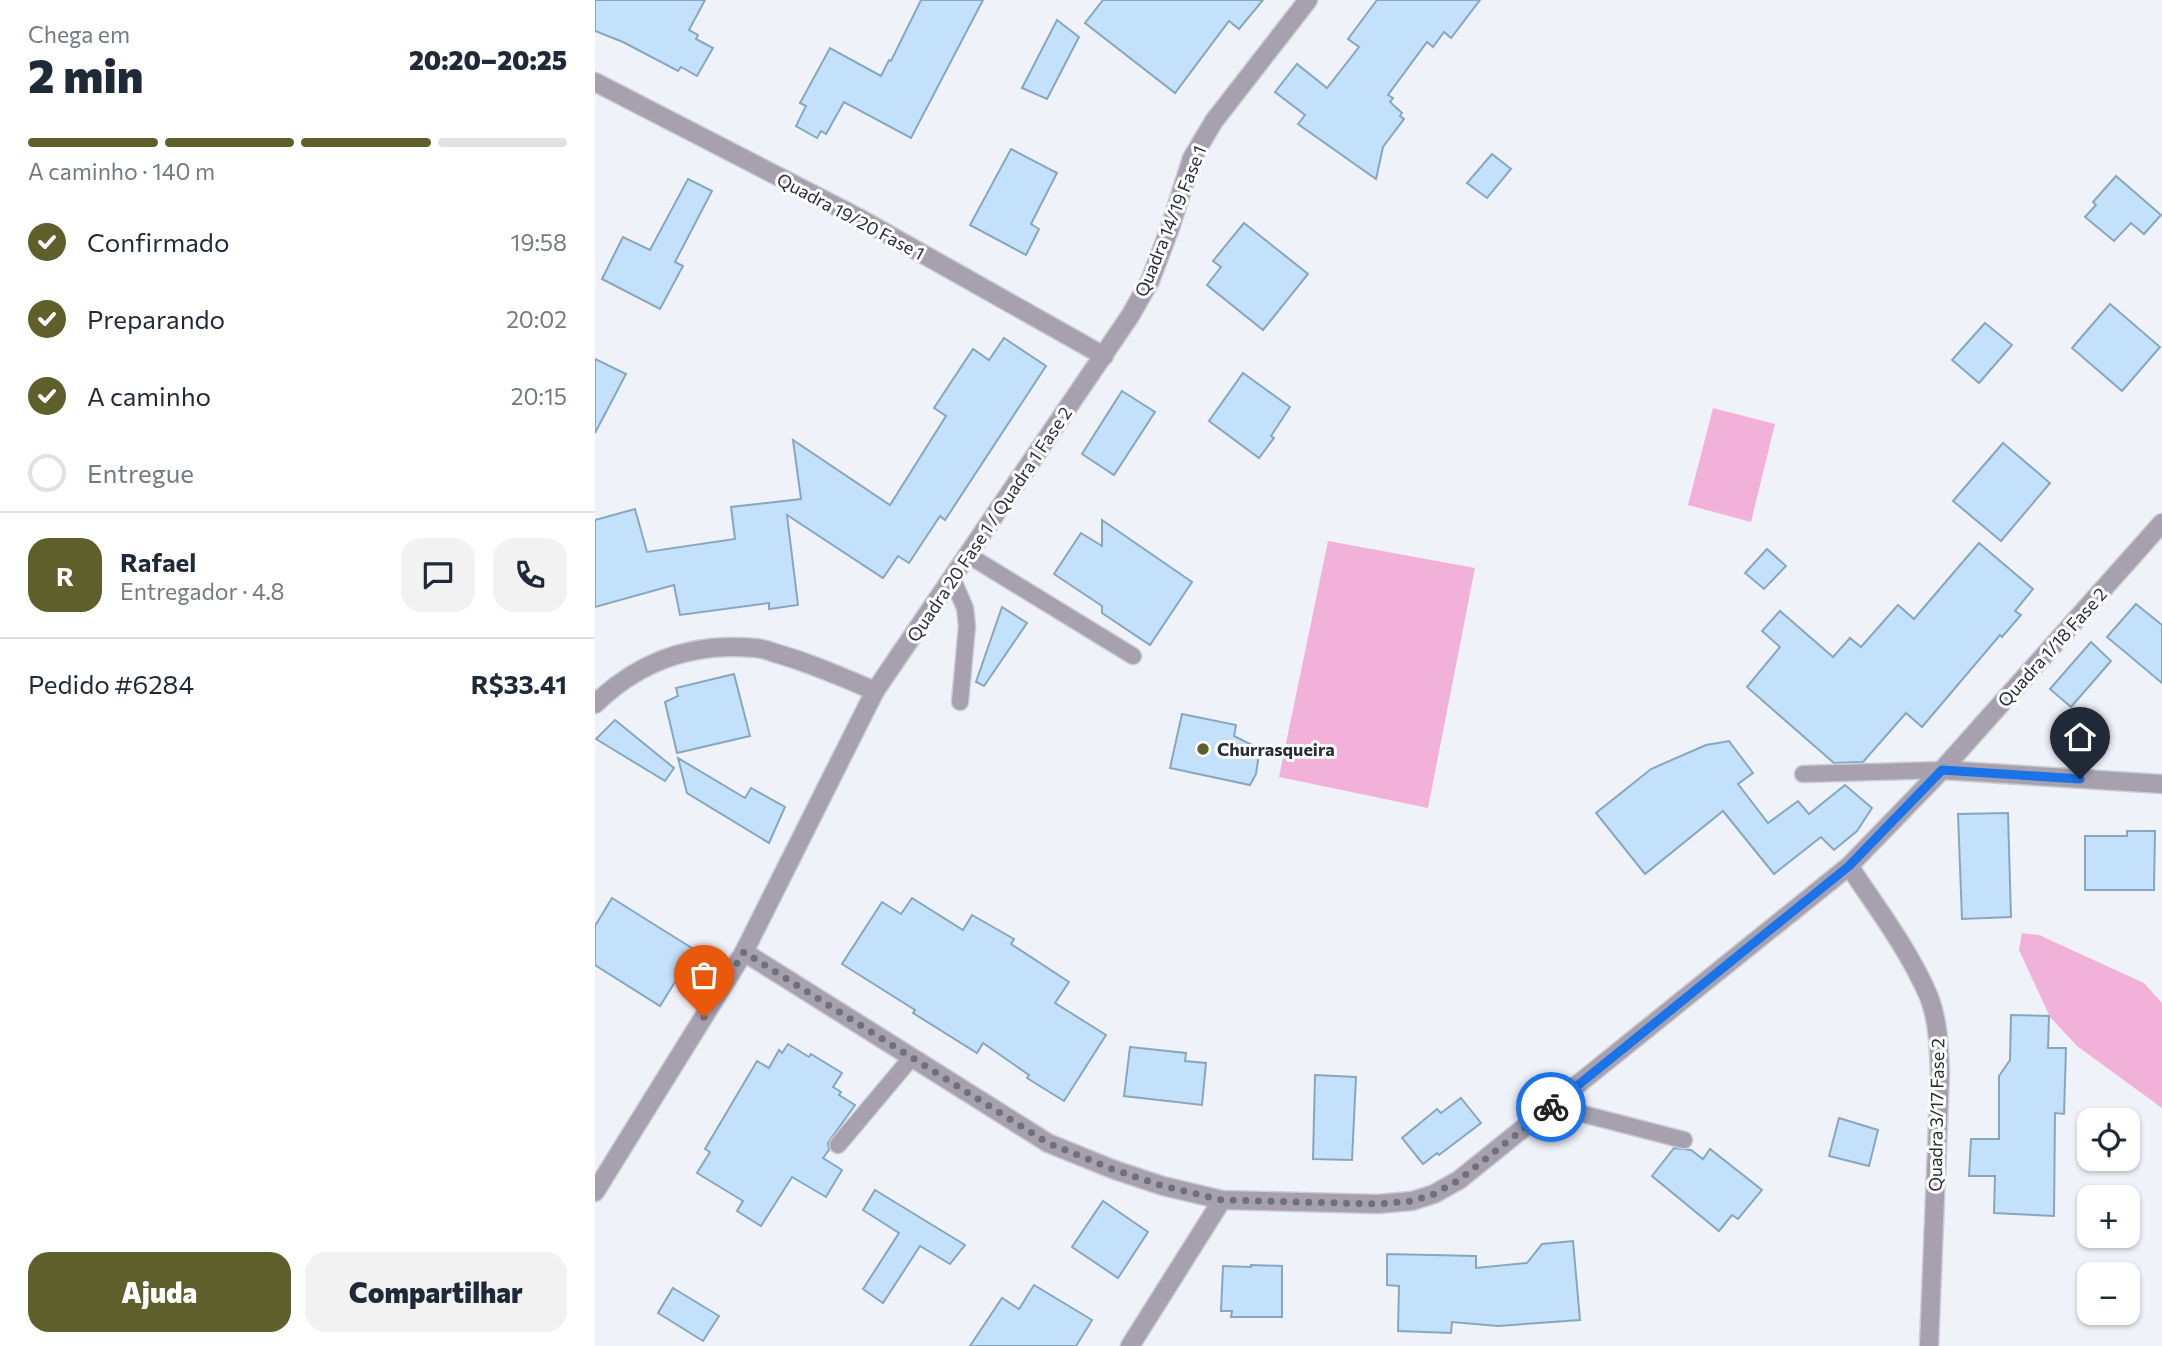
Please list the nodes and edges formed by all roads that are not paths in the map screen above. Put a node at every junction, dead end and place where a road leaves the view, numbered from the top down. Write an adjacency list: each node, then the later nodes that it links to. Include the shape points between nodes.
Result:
1 (1307, 0): 3 (street, Quadra 14/19 Fase 1, via 1214,121 1192,158 1150,281)
2 (595, 82): 3 (street, Quadra 19/20 Fase 1, via 859,218)
3 (1104, 356): 5 (street, Quadra 20 Fase 1 / Quadra 1 Fase 2)
4 (2162, 523): 11 (street, Quadra 1/18 Fase 2)
5 (968, 555): 6 (street, Quadra 20 Fase 1 / Quadra 1 Fase 2); 7 (lane)
6 (952, 578): 8 (street, Quadra 20 Fase 1 / Quadra 1 Fase 2); 9 (lane, via 967,626)
7 (1133, 656)
8 (875, 691): 10 (street, via 805,661 753,647 709,647 640,669); 15 (street, Quadra 20 Fase 1 / Quadra 1 Fase 2)
9 (960, 702)
10 (595, 704)
11 (1942, 770): 12 (lane); 13 (street); 14 (street, Quadra 1/18 Fase 2)
12 (1803, 774)
13 (2162, 784)
14 (1849, 866): 17 (street, Quadra 1/18 Fase 2); 23 (street, Quadra 3/17 Fase 2, via 1906,952 1930,998 1936,1027 1940,1072)
15 (744, 952): 16 (street, Quadra 1/18 Fase 2); 20 (street, Quadra 20 Fase 1 / Quadra 1 Fase 2)
16 (912, 1058): 19 (lane); 21 (street, Quadra 1/18 Fase 2, via 1048,1143 1163,1186)
17 (1552, 1106): 18 (lane); 21 (street, Quadra 1/18 Fase 2, via 1459,1180 1412,1201)
18 (1683, 1140)
19 (838, 1145)
20 (595, 1192)
21 (1222, 1200): 22 (street)
22 (1130, 1346)
23 (1929, 1346)

